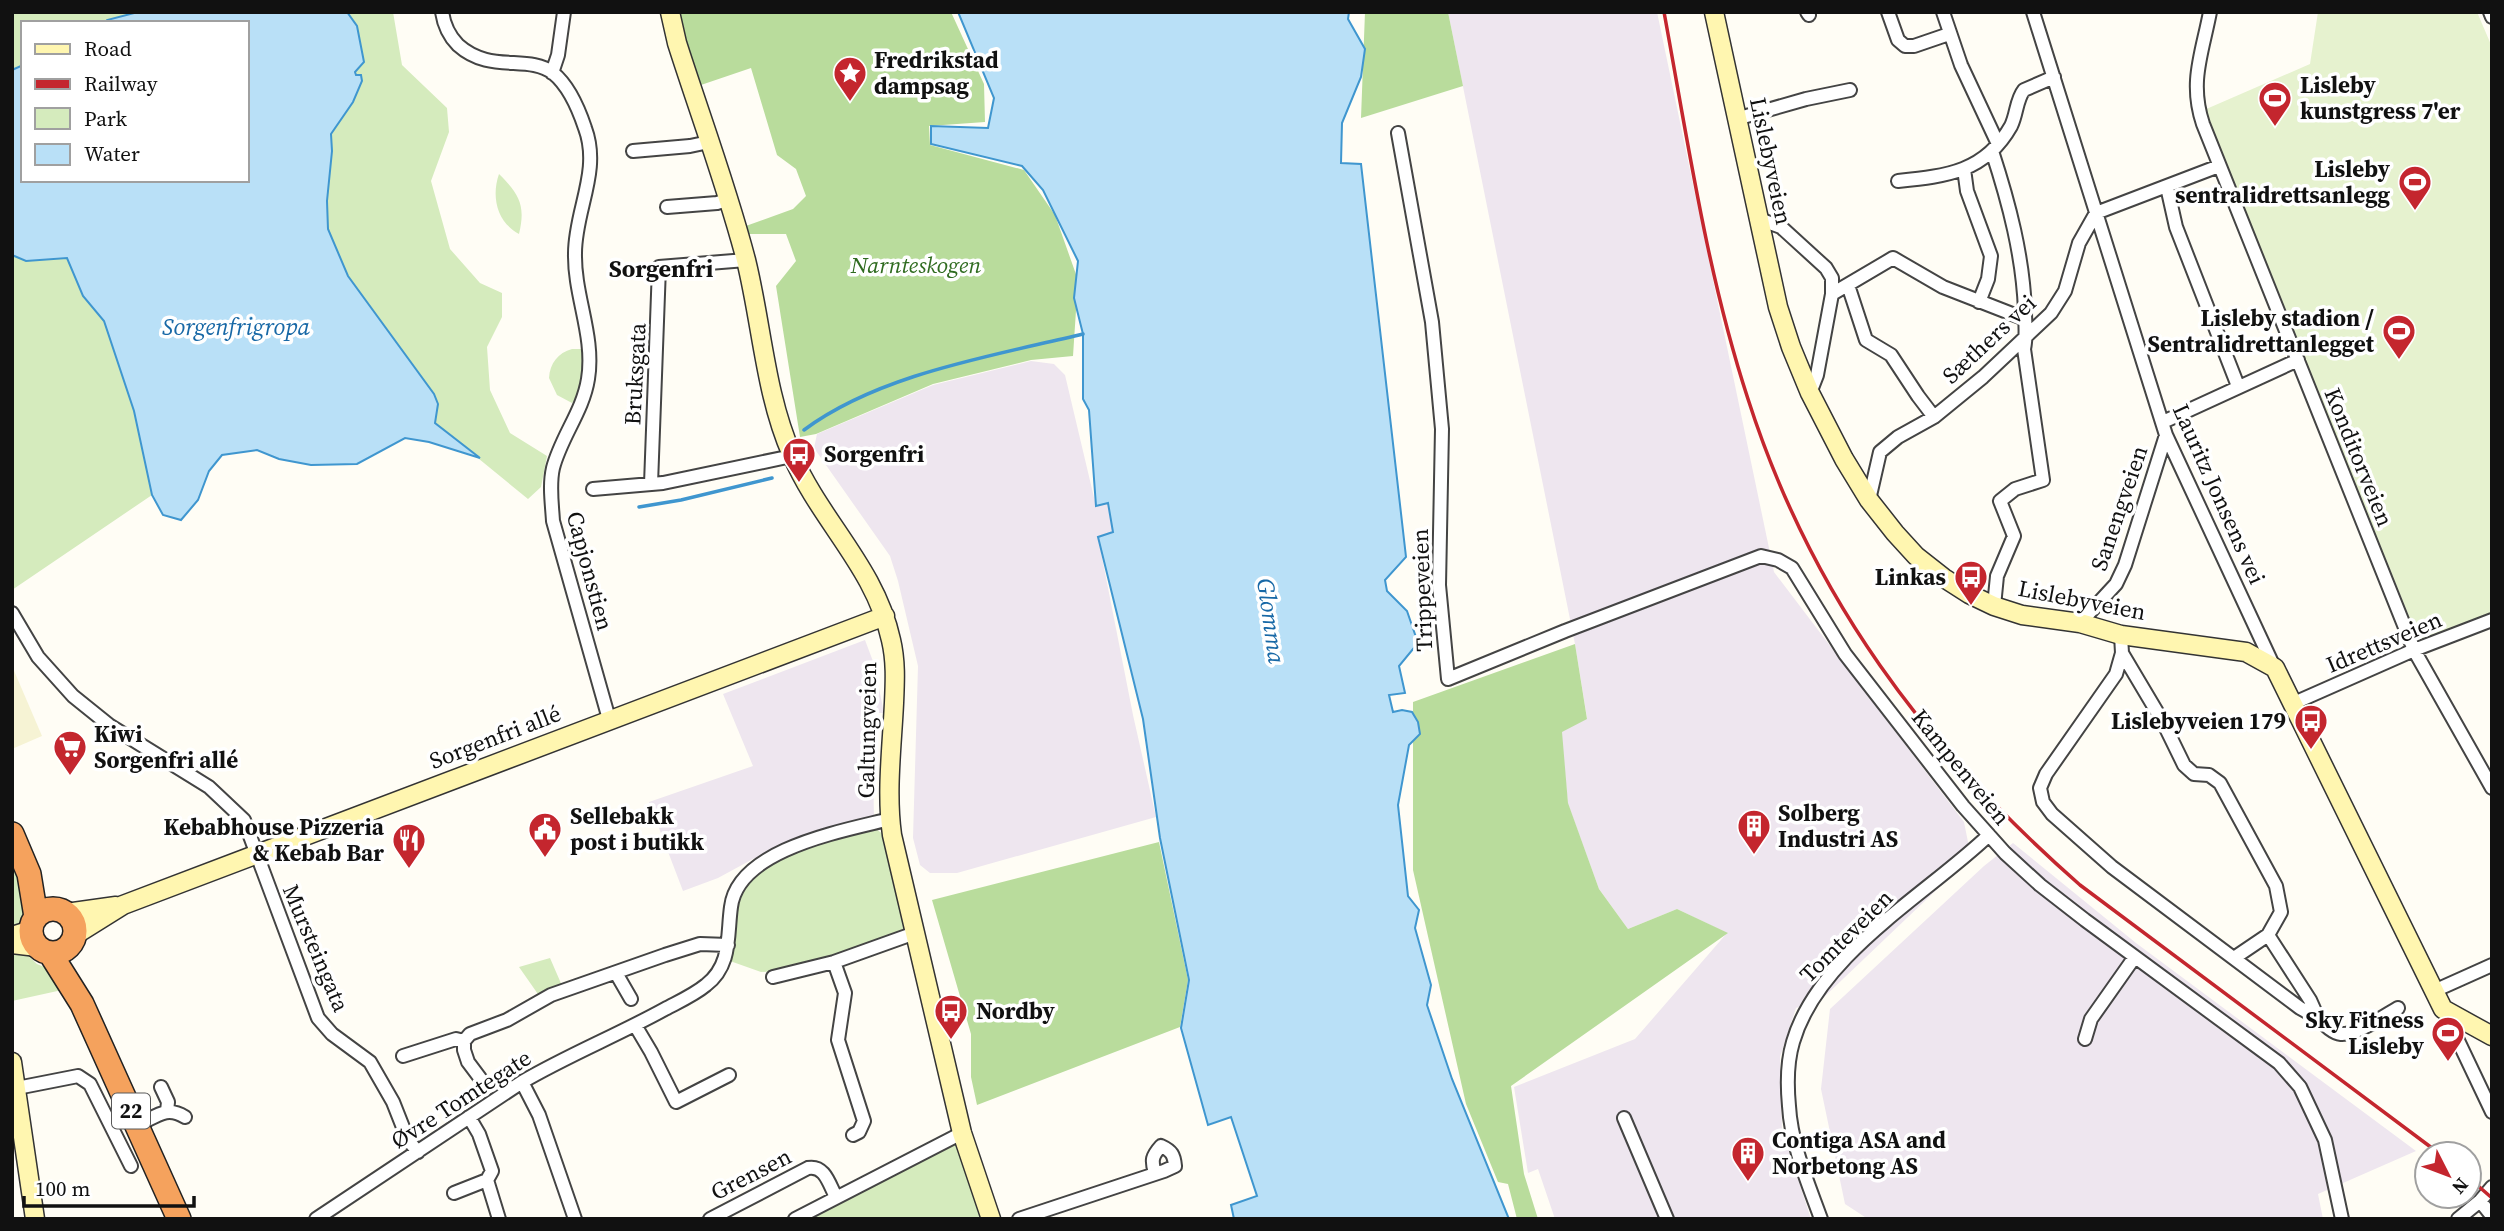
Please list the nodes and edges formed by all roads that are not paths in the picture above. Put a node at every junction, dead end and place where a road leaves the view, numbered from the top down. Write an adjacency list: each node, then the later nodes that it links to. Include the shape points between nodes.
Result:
1 (442, 12): 12 (street, via 447,31 466,52)
2 (564, 12): 12 (street)
3 (670, 12): 17 (street, Galtungveien)
4 (1714, 12): 15 (street, Lislebyveien)
5 (1888, 12): 11 (street, via 1898,40 1905,46)
6 (1943, 12): 11 (street)
7 (2033, 12): 13 (street, Lauritz Jonsens vei)
8 (2210, 12): 20 (street, Konditorveien, via 2195,93)
9 (2490, 12): 10 (street)
10 (2492, 18)
11 (1950, 34): 18 (street)
12 (552, 73): 55 (street, Capjonstien, via 578,108 591,160 575,251 589,348 588,379 552,471 553,521)
13 (2054, 77): 18 (street, via 2024,90 2013,121); 26 (street, Lauritz Jonsens vei)
14 (1850, 90): 15 (street)
15 (1736, 119): 27 (street, Lislebyveien)
16 (1398, 133): 44 (street, Trippeveien, via 1432,322 1440,403 1439,585 1448,679 1761,556)
17 (709, 142): 19 (street); 24 (street, Galtungveien)
18 (1995, 147): 21 (street, via 1979,163); 32 (street, via 2022,269)
19 (633, 151)
20 (2219, 166): 23 (street); 34 (street, Konditorveien)
21 (1964, 169): 22 (street); 31 (street, via 1967,191 1991,256)
22 (1898, 181)
23 (2167, 187): 26 (street); 35 (street, via 2176,227)
24 (727, 200): 25 (street); 28 (street, Galtungveien)
25 (667, 207)
26 (2096, 212): 33 (street, Sæthers vei, via 2079,243 2059,302); 38 (street, Lauritz Jonsens vei)
27 (1759, 219): 30 (street, via 1781,227 1826,268 1832,278); 36 (street, Lislebyveien, via 1778,307)
28 (746, 260): 40 (street, Galtungveien, via 776,412); 41 (street, Bruksgata, via 659,267)
29 (1848, 285): 30 (street); 31 (street, via 1894,258); 37 (street, via 1866,340 1891,355)
30 (1832, 294): 36 (street)
31 (1979, 302): 32 (street)
32 (2025, 319): 33 (street)
33 (2028, 335): 37 (street, Sæthers vei); 45 (street, via 2024,349 2043,480 2015,489 2000,501 2014,536 1997,576)
34 (2298, 360): 35 (street, Sanengveien); 51 (street, Konditorveien)
35 (2238, 386): 38 (street, Sanengveien)
36 (1810, 393): 43 (street, Lislebyveien)
37 (1934, 417): 43 (street, Sæthers vei, via 1880,452)
38 (2163, 422): 39 (street, Lauritz Jonsens vei)
39 (2166, 436): 49 (street, Sanengveien, via 2125,565 2116,584); 53 (street, Lauritz Jonsens vei)
40 (792, 456): 41 (street); 47 (street, Galtungveien, via 830,524 860,564)
41 (651, 484): 42 (street)
42 (593, 489)
43 (1869, 500): 45 (street, Lislebyveien, via 1916,556 1960,589)
44 (1792, 568): 59 (street, Kampenveien, via 1845,654)
45 (1994, 606): 49 (street, Lislebyveien)
46 (12, 613): 60 (street, Mursteingata, via 38,657 73,696 109,725 209,787 237,811)
47 (885, 616): 55 (street, Sorgenfri allé); 57 (street, Galtungveien, via 895,661)
48 (2492, 620): 51 (street, Idrettsveien)
49 (2080, 623): 50 (street, Lislebyveien)
50 (2121, 635): 52 (street); 53 (street, Lislebyveien, via 2246,652)
51 (2414, 650): 54 (street, Idrettsveien); 56 (street, Konditorveien)
52 (2122, 653): 63 (street, via 2184,765 2194,774 2209,775 2220,783 2276,886 2281,912); 67 (street, via 2116,674 2046,774 2040,788 2043,802 2112,867)
53 (2275, 668): 54 (street)
54 (2294, 704): 72 (street)
55 (609, 719): 60 (street, Sorgenfri allé)
56 (2492, 788)
57 (890, 819): 62 (street, Galtungveien); 65 (street, Øvre Tomtegate, via 765,858 741,880 733,897)
58 (12, 834): 61 (highway, 22)
59 (1989, 835): 66 (street, Kampenveien, via 2040,885); 112 (street, Tomteveien, via 1851,953 1817,991 1799,1024 1788,1074 1788,1108)
60 (257, 854): 61 (street, Sorgenfri allé); 96 (street, Mursteingata, via 318,1018 370,1062)
61 (48, 932): 64 (street); 93 (highway, 22)
62 (915, 933): 68 (street); 94 (street, Galtungveien)
63 (2268, 935): 67 (street); 76 (street)
64 (12, 944)
65 (728, 945): 70 (street, via 700,944); 77 (street, Øvre Tomtegate, via 727,957 707,985)
66 (2134, 958): 79 (street, via 2091,1019); 113 (street, Kampenveien, via 2279,1063 2300,1087 2325,1140)
67 (2234, 958): 76 (street)
68 (834, 962): 71 (street); 95 (street, via 845,993 838,1040 864,1121)
69 (2492, 965): 72 (street)
70 (616, 973): 73 (street); 80 (street, via 551,995)
71 (773, 977)
72 (2434, 991): 75 (street)
73 (631, 999)
74 (2398, 1008): 76 (street, via 2361,1029 2341,1034)
75 (2443, 1009): 78 (street); 89 (street)
76 (2318, 1018)
77 (635, 1025): 83 (street, via 676,1102); 85 (street, Øvre Tomtegate)
78 (2492, 1036)
79 (2085, 1039)
80 (464, 1041): 81 (street); 84 (street, via 465,1055)
81 (403, 1056)
82 (12, 1062): 87 (street)
83 (729, 1075)
84 (480, 1078)
85 (522, 1082): 91 (street, Øvre Tomtegate); 106 (street)
86 (161, 1087): 88 (street)
87 (17, 1088): 97 (street, via 83,1078); 102 (street)
88 (167, 1111): 90 (street); 93 (street)
89 (2492, 1112)
90 (185, 1117)
91 (469, 1117): 96 (street, Øvre Tomtegate); 99 (street, via 492,1171)
92 (1624, 1118): 111 (street)
93 (138, 1125): 103 (highway, 22)
94 (961, 1133): 101 (street); 109 (street, Galtungveien)
95 (853, 1135)
96 (418, 1152): 104 (street, Øvre Tomtegate)
97 (131, 1166)
98 (1154, 1173): 110 (street)
99 (487, 1180): 100 (street); 105 (street)
100 (454, 1193)
101 (836, 1197): 107 (street, Grensen, via 822,1170 808,1168); 108 (street)
102 (35, 1219)
103 (178, 1219)
104 (316, 1219)
105 (499, 1219)
106 (575, 1219)
107 (710, 1219)
108 (795, 1219)
109 (991, 1219)
110 (1019, 1219)
111 (1667, 1219)
112 (1821, 1219)
113 (2342, 1219)

